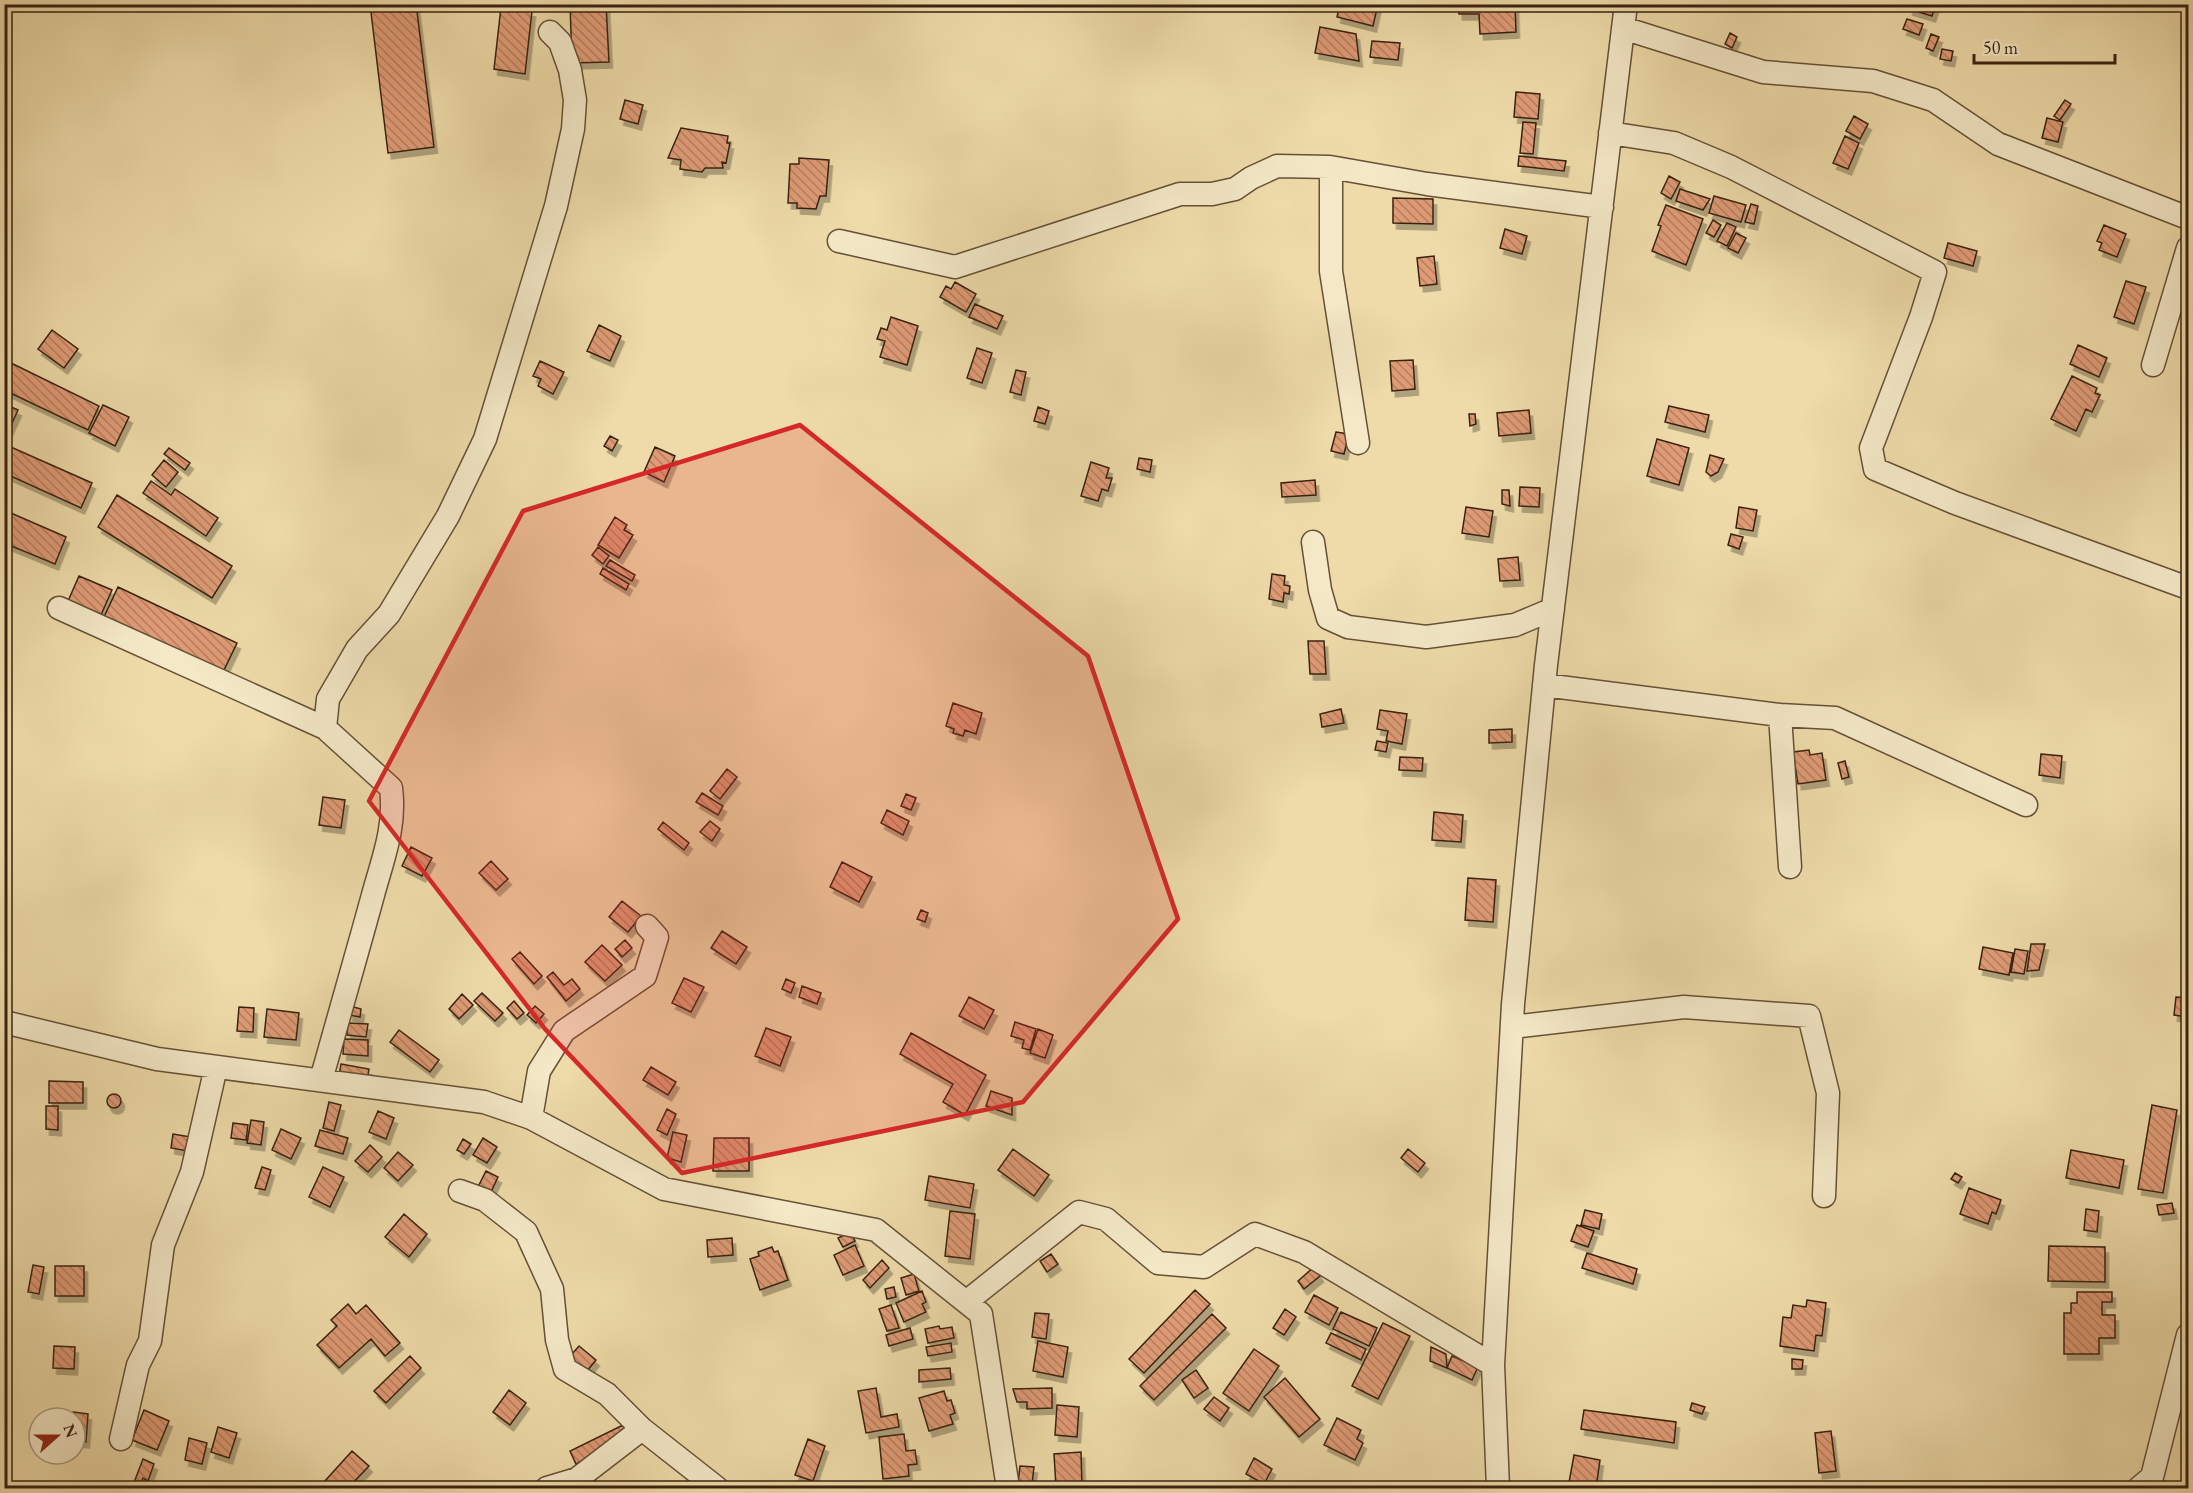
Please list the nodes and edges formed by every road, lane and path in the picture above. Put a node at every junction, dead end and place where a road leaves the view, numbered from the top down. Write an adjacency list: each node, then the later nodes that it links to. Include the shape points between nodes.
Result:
1 (1626, 4): 2 (street)
2 (1623, 28): 4 (street); 7 (street, via 1763,72 1873,81 1933,100 1998,144)
3 (550, 32): 18 (street, via 560,42 570,70 575,100 573,129 556,206 485,440 448,516 389,614 357,649 328,699)
4 (1610, 133): 6 (street); 13 (street, via 1674,143 1731,167 1935,272 1871,448 1875,469 1955,503)
5 (1331, 168): 6 (street); 8 (street, via 1277,166 1235,189 1180,195 955,267); 11 (street, via 1331,271)
6 (1602, 207): 15 (street)
7 (2188, 218)
8 (839, 242)
9 (2188, 248): 10 (street)
10 (2153, 365)
11 (1358, 443)
12 (1313, 542): 15 (street, via 1328,618 1348,627 1426,637 1515,625)
13 (2188, 588)
14 (59, 608): 18 (street)
15 (1553, 609): 16 (street)
16 (1544, 686): 17 (street); 23 (street)
17 (1780, 715): 19 (street, via 1835,718); 20 (street)
18 (325, 728): 25 (street, via 391,788 394,810 388,844)
19 (2026, 805)
20 (1790, 867)
21 (647, 927): 26 (street, via 657,937 645,976 564,1031 539,1071)
22 (4, 1022): 24 (street, via 157,1059)
23 (1512, 1027): 28 (street, via 1683,1007 1809,1016 1828,1093); 31 (street)
24 (216, 1067): 25 (street); 33 (street, via 192,1172 163,1245 150,1341 138,1365)
25 (321, 1080): 26 (street, via 484,1102)
26 (531, 1118): 29 (street, via 664,1189 876,1230)
27 (460, 1191): 32 (street, via 485,1200 526,1232 552,1289 557,1340 565,1369 607,1394)
28 (1824, 1196)
29 (966, 1302): 31 (street, via 1079,1212 1106,1219 1158,1263 1204,1267 1255,1234 1305,1252); 36 (street, via 981,1314)
30 (2188, 1335): 38 (street, via 2152,1477)
31 (1493, 1365): 37 (street)
32 (642, 1429): 34 (street, via 577,1479); 35 (street)
33 (122, 1439)
34 (547, 1488)
35 (717, 1488)
36 (1008, 1488)
37 (1498, 1488)
38 (2139, 1488)

